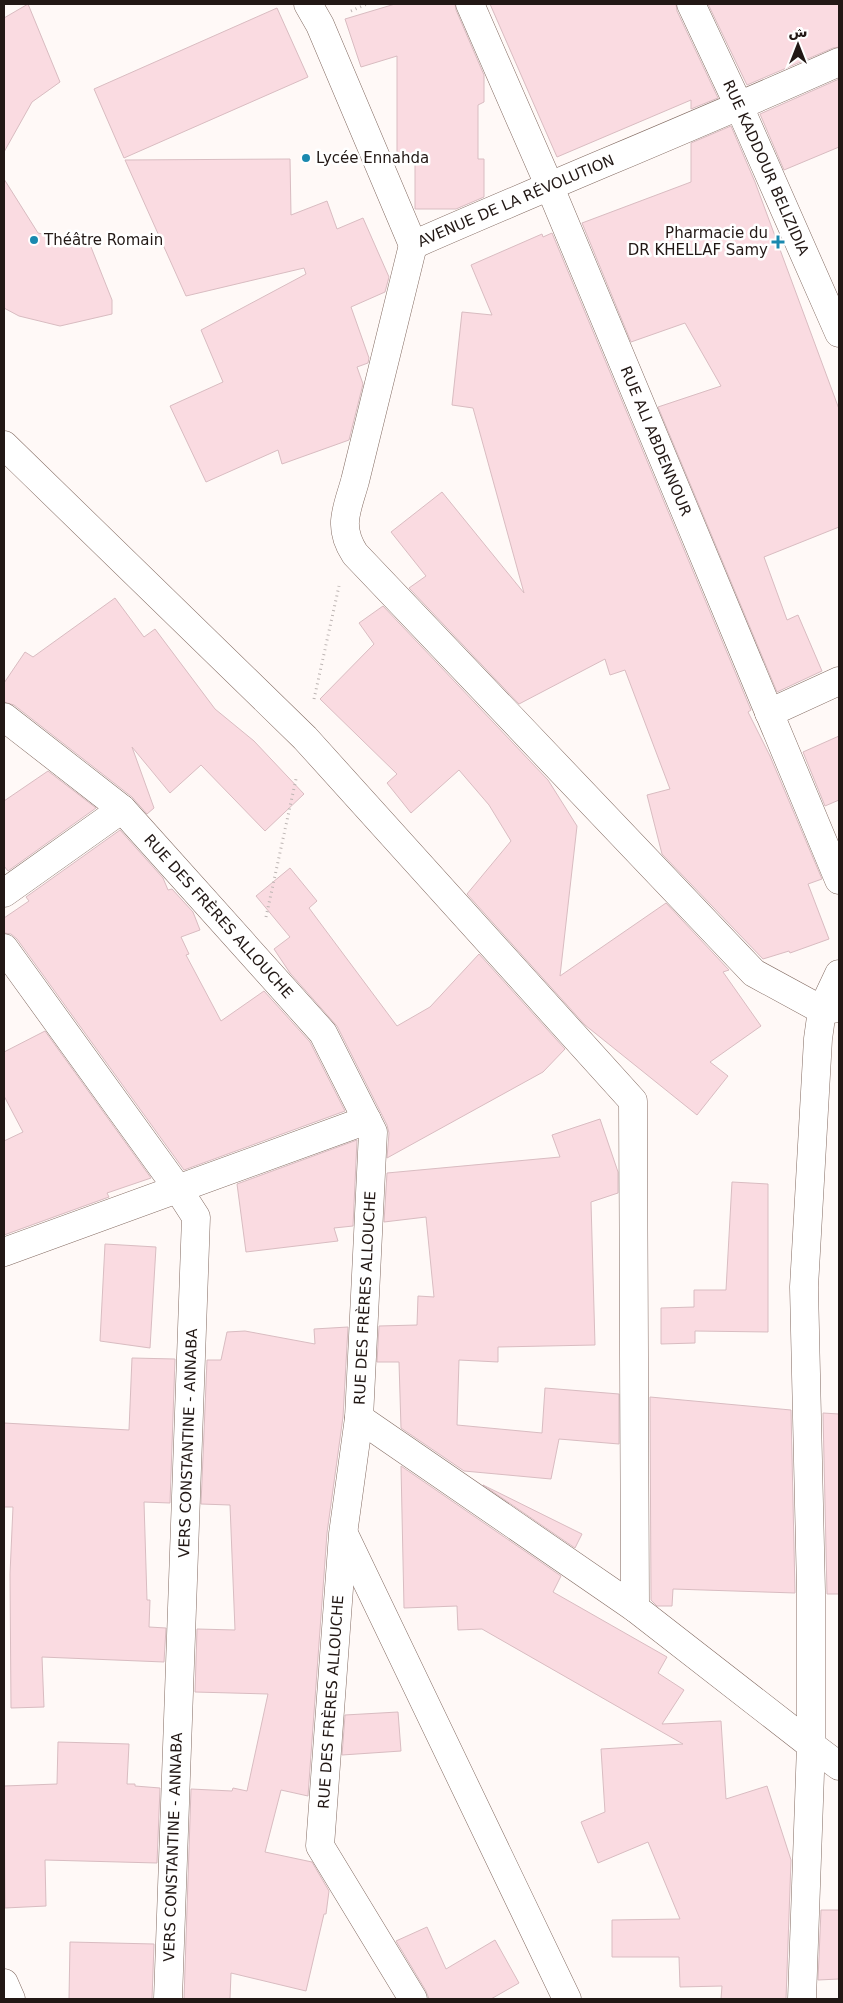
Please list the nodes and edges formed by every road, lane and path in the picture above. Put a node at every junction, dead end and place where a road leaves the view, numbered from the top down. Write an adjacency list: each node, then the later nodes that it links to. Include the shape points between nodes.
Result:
1 (470, 4): 6 (street, RUE ALI ABDENNOUR)
2 (691, 4): 5 (street, RUE KADDOUR BELIZIDIA)
3 (314, 14): 7 (street, AVENUE DE LA RÉVOLUTION)
4 (839, 62): 5 (street, AVENUE DE LA RÉVOLUTION)
5 (739, 106): 6 (street, AVENUE DE LA RÉVOLUTION); 8 (street, RUE KADDOUR BELIZIDIA)
6 (549, 185): 7 (street, AVENUE DE LA RÉVOLUTION); 11 (street, RUE ALI ABDENNOUR)
7 (412, 245): 18 (street, via 346,515 344,534 348,544 754,973)
8 (839, 333)
9 (4, 446): 24 (street, via 305,738 632,1101)
10 (839, 681): 11 (street)
11 (769, 713): 14 (street, RUE ALI ABDENNOUR)
12 (4, 717): 13 (street, RUE DES FRÈRES ALLOUCHE)
13 (122, 809): 15 (street); 19 (street, RUE DES FRÈRES ALLOUCHE, via 323,1033)
14 (839, 880)
15 (4, 893)
16 (4, 948): 20 (street, VERS CONSTANTINE - ANNABA)
17 (839, 974): 18 (street)
18 (831, 1009): 25 (street, via 818,1039 804,1287 812,1591)
19 (367, 1120): 20 (street); 22 (street, RUE DES FRÈRES ALLOUCHE, via 373,1132)
20 (178, 1189): 21 (street); 29 (street, VERS CONSTANTINE - ANNABA, via 196,1216)
21 (4, 1252)
22 (360, 1418): 23 (street, RUE DES FRÈRES ALLOUCHE); 24 (street)
23 (343, 1534): 30 (street, RUE DES FRÈRES ALLOUCHE, via 320,1846); 31 (street)
24 (635, 1608): 25 (street)
25 (812, 1745): 26 (street); 32 (street)
26 (839, 1766)
27 (4, 1983): 28 (street)
28 (12, 1999)
29 (168, 1999)
30 (413, 1999)
31 (567, 1999)
32 (802, 1999)

